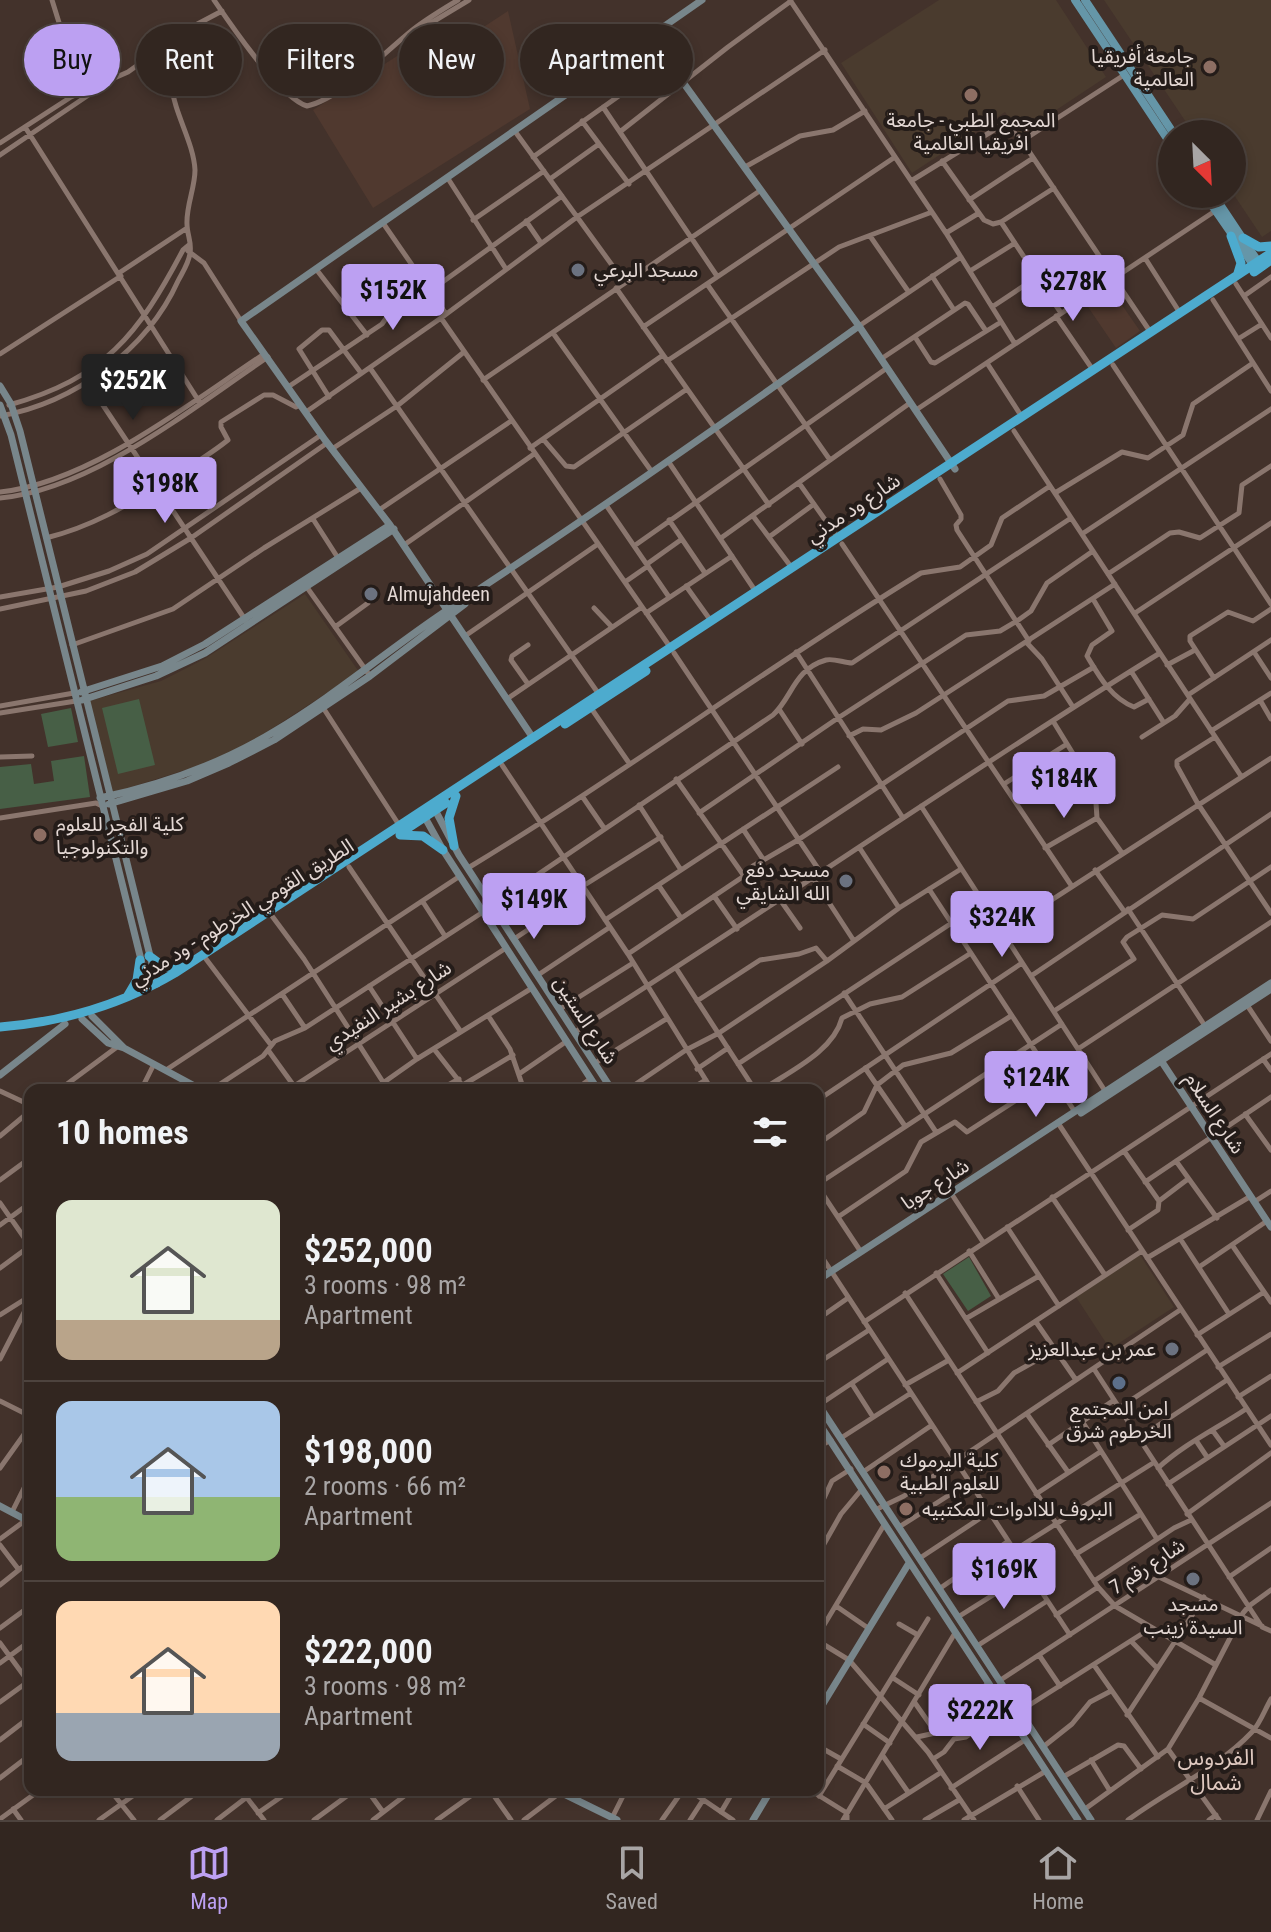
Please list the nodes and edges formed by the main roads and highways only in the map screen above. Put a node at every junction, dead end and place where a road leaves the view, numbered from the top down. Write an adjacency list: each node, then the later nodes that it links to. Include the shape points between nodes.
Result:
1 (1075, 0): 4 (main road)
2 (1085, 0): 3 (main road)
3 (1165, 120)
4 (1158, 125)
5 (1213, 208): 7 (main road)
6 (1223, 208): 8 (main road)
7 (1231, 236): 11 (main road); 12 (highway, via 1241,263)
8 (1243, 238): 9 (highway, via 1259,247); 11 (main road)
9 (1271, 246)
10 (1271, 253): 11 (highway, شارع ود مدني)
11 (1260, 265): 12 (highway, شارع ود مدني)
12 (1235, 282): 13 (highway, شارع ود مدني); 13 (highway, شارع ود مدني, via 1014,431)
13 (953, 466): 14 (highway, شارع ود مدني); 14 (highway, شارع ود مدني)
14 (840, 541): 15 (highway, شارع ود مدني); 15 (highway, شارع ود مدني)
15 (672, 650): 16 (highway, شارع ود مدني); 16 (highway, شارع ود مدني)
16 (455, 794): 17 (highway, الطريق القومي الخرطوم - ود مدني); 19 (highway, via 449,818)
17 (398, 831): 18 (highway, via 423,836); 20 (highway, الطريق القومي الخرطوم - ود مدني); 22 (highway, الطريق القومي الخرطوم - ود مدني, via 156,991 65,1024)
18 (443, 850)
19 (456, 850)
20 (186, 966): 21 (highway, الطريق القومي الخرطوم - ود مدني); 21 (highway, via 164,967 144,958)
21 (126, 998): 22 (highway, الطريق القومي الخرطوم - ود مدني)
22 (0, 1030)

